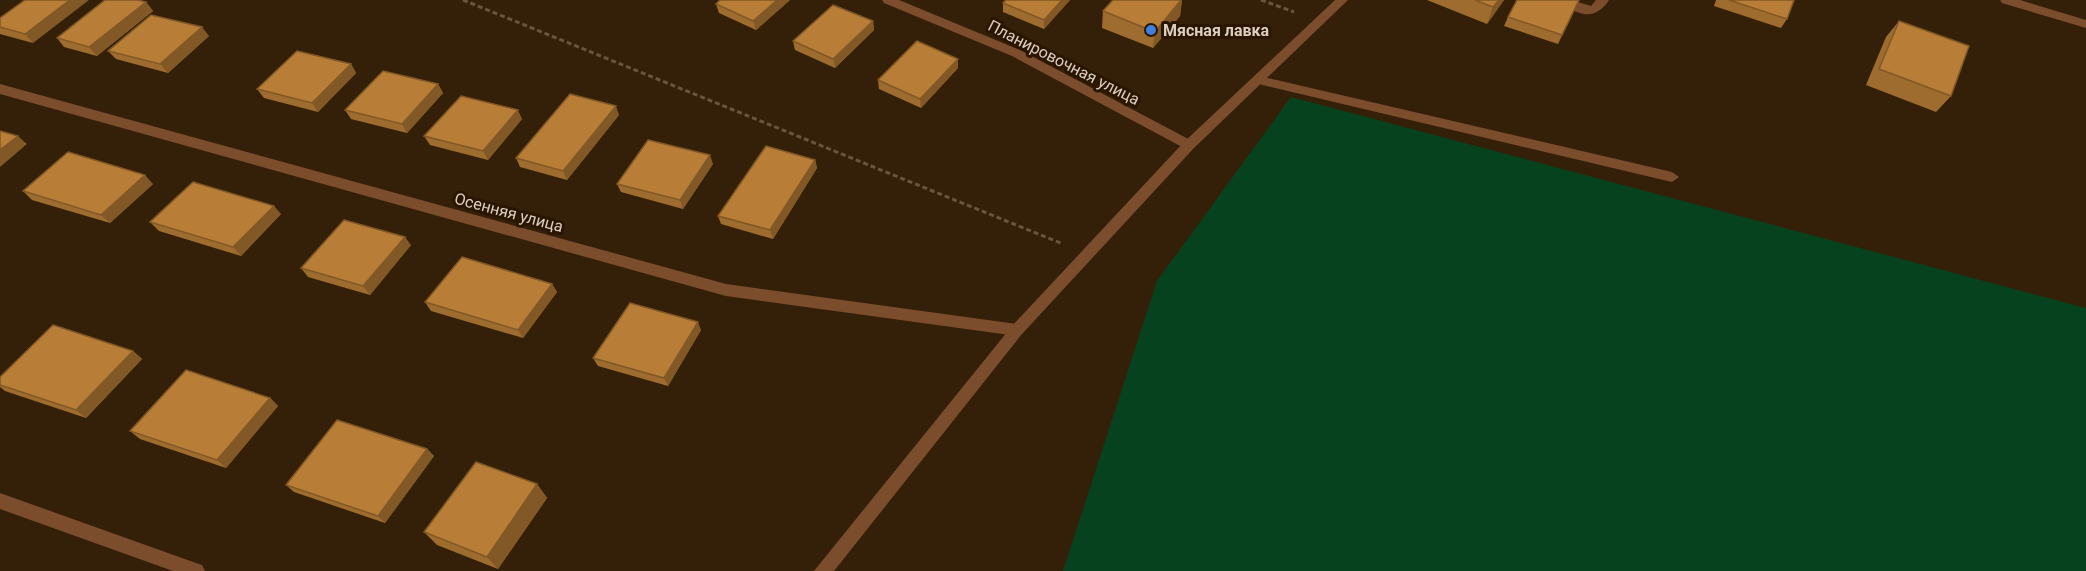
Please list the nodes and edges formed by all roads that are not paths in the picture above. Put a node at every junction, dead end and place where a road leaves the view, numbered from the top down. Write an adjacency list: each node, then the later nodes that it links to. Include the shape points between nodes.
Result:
1 (888, 0): 9 (street, Планировочная улица, via 1016,53)
2 (1342, 0): 7 (street)
3 (1558, 0): 4 (street, via 1592,11)
4 (1603, 0)
5 (2006, 0): 6 (street)
6 (2086, 24)
7 (1259, 80): 9 (street); 10 (street)
8 (0, 89): 11 (street, Осенняя улица, via 726,290)
9 (1189, 145): 11 (street)
10 (1672, 177)
11 (1017, 330): 14 (street)
12 (0, 501): 13 (street)
13 (196, 571)
14 (823, 571)

